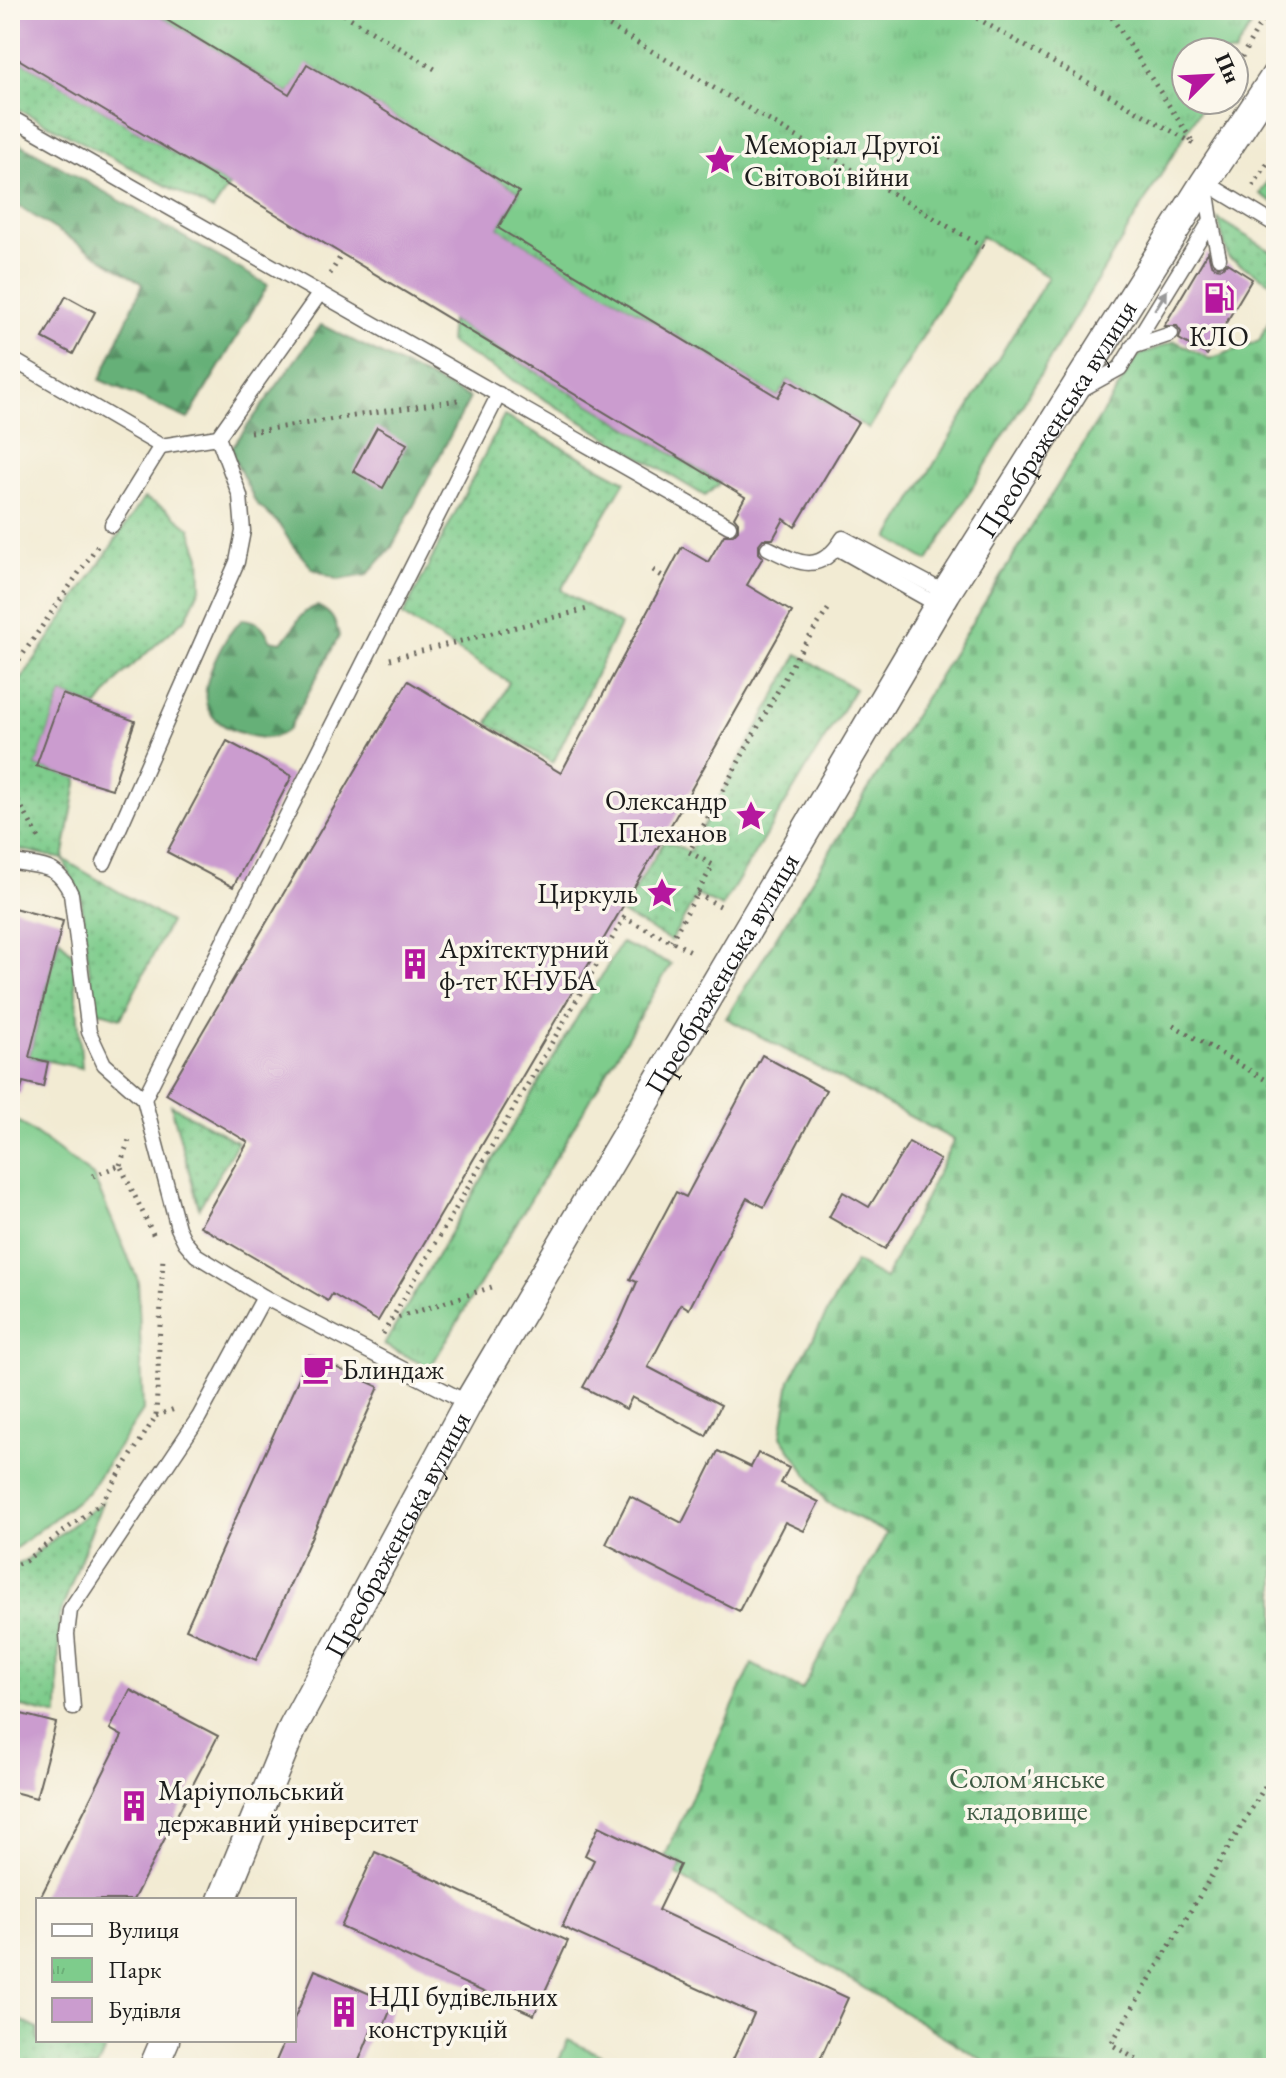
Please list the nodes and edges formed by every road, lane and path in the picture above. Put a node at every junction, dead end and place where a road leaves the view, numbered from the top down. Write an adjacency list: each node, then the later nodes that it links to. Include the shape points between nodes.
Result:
1 (337, 10): 7 (path)
2 (582, 10): 15 (path)
3 (963, 10): 4 (path, via 1194,144)
4 (1107, 10)
5 (1268, 10): 6 (path)
6 (1250, 42)
7 (438, 71)
8 (1276, 75): 11 (street, Преображенська вулиця)
9 (10, 117): 17 (lane)
10 (1276, 149): 12 (path)
11 (1205, 182): 12 (lane); 13 (lane); 22 (street, Преображенська вулиця)
12 (1241, 205): 14 (lane)
13 (1211, 220): 16 (lane); 19 (lane, one-way to 13)
14 (1276, 225)
15 (983, 247)
16 (1219, 258)
17 (320, 293): 21 (lane); 23 (lane)
18 (1171, 334): 19 (lane)
19 (1132, 347): 22 (lane, via 1120,368)
20 (10, 358): 24 (lane)
21 (499, 394): 23 (path); 26 (lane); 33 (lane)
22 (1072, 394): 30 (street, Преображенська вулиця)
23 (218, 437): 24 (lane); 39 (lane, via 240,496 243,531 237,562)
24 (161, 446): 25 (lane)
25 (112, 525): 34 (path)
26 (729, 526)
27 (768, 548): 30 (lane, via 805,564 822,560 843,538)
28 (653, 570): 29 (path)
29 (665, 578)
30 (942, 599): 53 (street, Преображенська вулиця)
31 (831, 605): 41 (path, via 798,654 689,852 713,865)
32 (591, 608): 33 (path)
33 (362, 666): 47 (lane)
34 (10, 673)
35 (10, 722): 36 (path)
36 (16, 797): 37 (path); 40 (path)
37 (10, 822)
38 (10, 861): 40 (lane)
39 (104, 863)
40 (56, 871): 47 (lane, via 71,894 94,1047 104,1064)
41 (697, 894): 42 (path); 43 (path)
42 (722, 907)
43 (671, 941): 44 (path); 51 (path, via 624,918)
44 (695, 953)
45 (1173, 1025): 46 (path)
46 (1276, 1086)
47 (144, 1099): 50 (lane, via 185,1242 196,1255)
48 (93, 1176): 54 (path, via 120,1165 165,1259 156,1416 102,1502)
49 (492, 1287): 51 (path)
50 (264, 1297): 52 (lane); 55 (lane, via 199,1417 70,1610)
51 (391, 1320): 52 (path)
52 (371, 1353): 53 (lane)
53 (468, 1403): 57 (street, Преображенська вулиця, via 293,1727)
54 (10, 1567)
55 (73, 1708)
56 (1276, 1768): 60 (path, via 1111,2044)
57 (223, 1898)
58 (164, 2042): 59 (street)
59 (153, 2068)
60 (1150, 2068)

